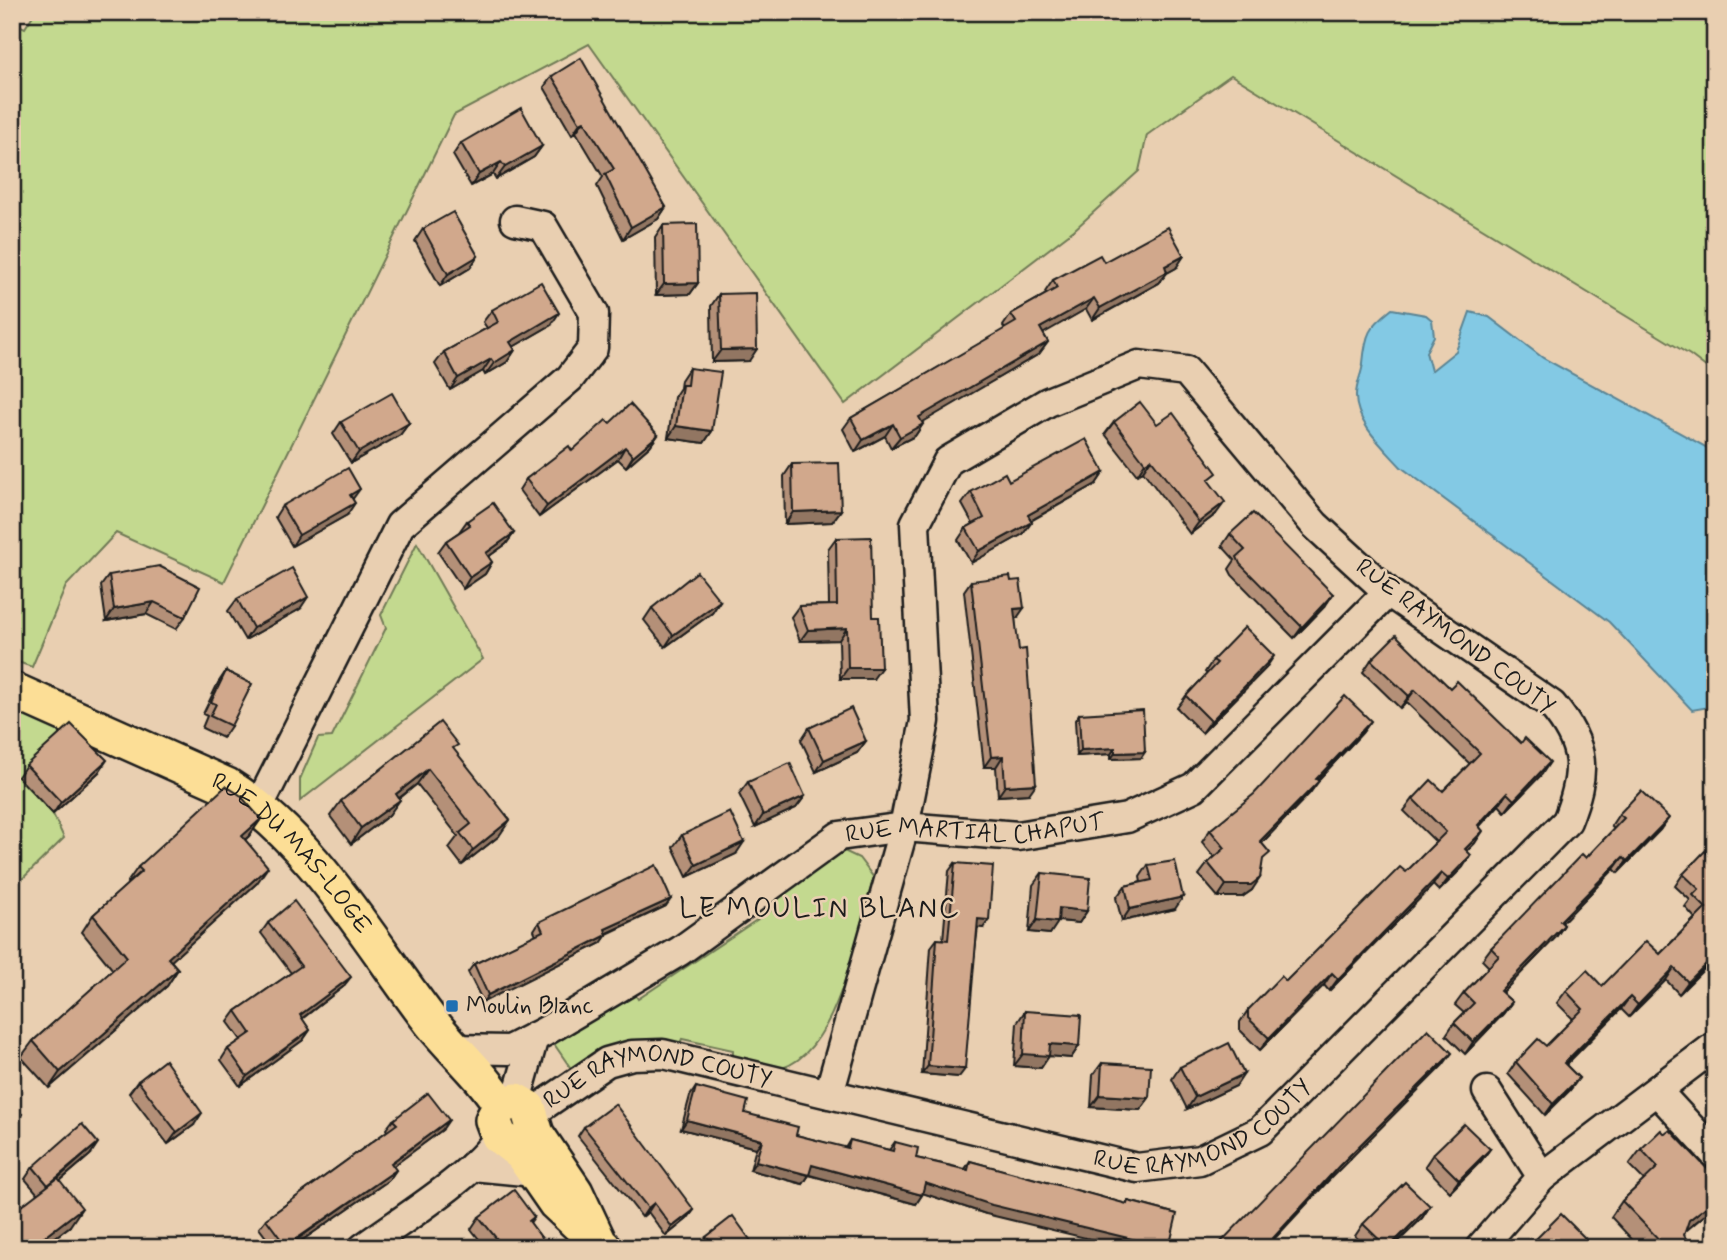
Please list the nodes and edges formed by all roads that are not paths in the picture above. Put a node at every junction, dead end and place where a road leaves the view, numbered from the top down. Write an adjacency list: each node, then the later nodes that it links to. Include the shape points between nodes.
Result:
1 (516, 220): 4 (street, via 543,226 594,313 593,348 570,378 400,525)
2 (1388, 592): 5 (street, RUE MARTIAL CHAPUT, via 1194,787 1127,818 1018,836); 5 (street, RUE RAYMOND COUTY, via 1315,525 1186,370 1139,365 1048,402 948,461 915,524 925,720); 11 (street, RUE RAYMOND COUTY, via 1552,705 1568,724 1580,752 1580,787 1567,821 1260,1131 1200,1160 1137,1168)
3 (12, 690): 4 (main road, RUE DU MAS-LOGE, via 227,786)
4 (259, 806): 8 (main road, RUE DU MAS-LOGE, via 304,853)
5 (904, 827): 6 (street, RUE MARTIAL CHAPUT, via 839,836 680,951); 11 (street, RUE RAYMOND COUTY)
6 (534, 1037): 8 (street, RUE MARTIAL CHAPUT, via 509,1050); 12 (street)
7 (1715, 1046): 10 (street)
8 (452, 1049): 12 (main road, RUE DU MAS-LOGE)
9 (1487, 1091): 16 (street)
10 (1657, 1091): 13 (street); 16 (street)
11 (828, 1094): 12 (street, RUE RAYMOND COUTY, via 663,1054 632,1055 607,1062)
12 (515, 1120): 14 (street); 15 (main road, RUE DU MAS-LOGE); 18 (main road, RUE DU MAS-LOGE, via 542,1145 575,1192)
13 (1715, 1154)
14 (473, 1166): 15 (street); 19 (street)
15 (534, 1172): 18 (main road, RUE DU MAS-LOGE, via 556,1203)
16 (1542, 1177): 20 (street)
17 (1715, 1226): 21 (street)
18 (601, 1244)
19 (363, 1248)
20 (1480, 1248)
21 (1689, 1248)

